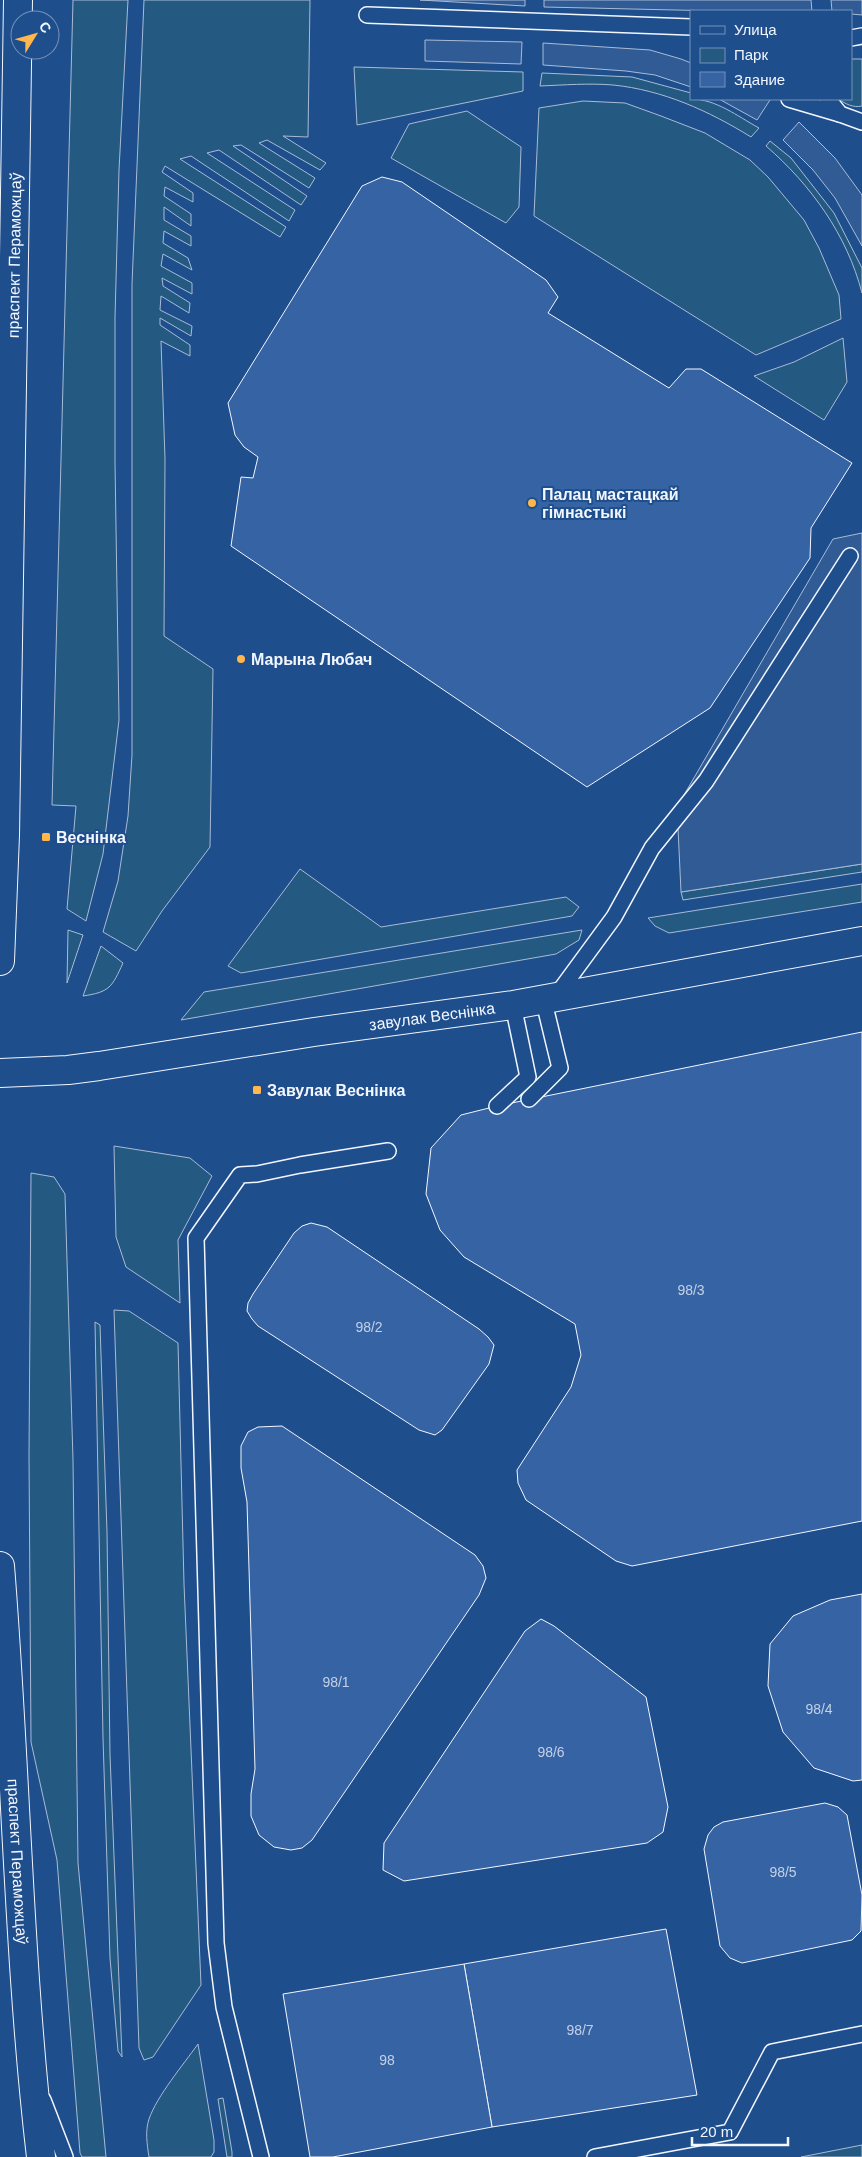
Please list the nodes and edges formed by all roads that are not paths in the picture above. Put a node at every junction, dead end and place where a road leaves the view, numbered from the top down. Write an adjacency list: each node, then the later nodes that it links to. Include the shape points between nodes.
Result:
1 (18, 0): 10 (main road, праспект Пераможцаў, via 5,835)
2 (367, 15): 3 (lane)
3 (690, 26)
4 (792, 100): 6 (lane)
5 (829, 100): 6 (lane)
6 (840, 114): 7 (lane)
7 (862, 122)
8 (850, 556): 11 (lane, via 706,781 652,848 614,917)
9 (862, 941): 11 (main road, завулак Веснінка)
10 (0, 961)
11 (550, 998): 12 (main road, завулак Веснінка); 14 (lane, via 560,1068)
12 (513, 1005): 13 (main road, завулак Веснінка, via 91,1067); 15 (lane, via 528,1077)
13 (0, 1074)
14 (529, 1100)
15 (497, 1106)
16 (388, 1151): 22 (lane, via 240,1175 196,1238 216,1943 224,2008)
17 (0, 1566): 19 (main road, праспект Пераможцаў)
18 (862, 2034): 23 (lane, via 772,2052 730,2132)
19 (31, 2075): 20 (main road, праспект Пераможцаў); 21 (lane)
20 (40, 2157)
21 (66, 2157)
22 (261, 2157)
23 (595, 2157)

